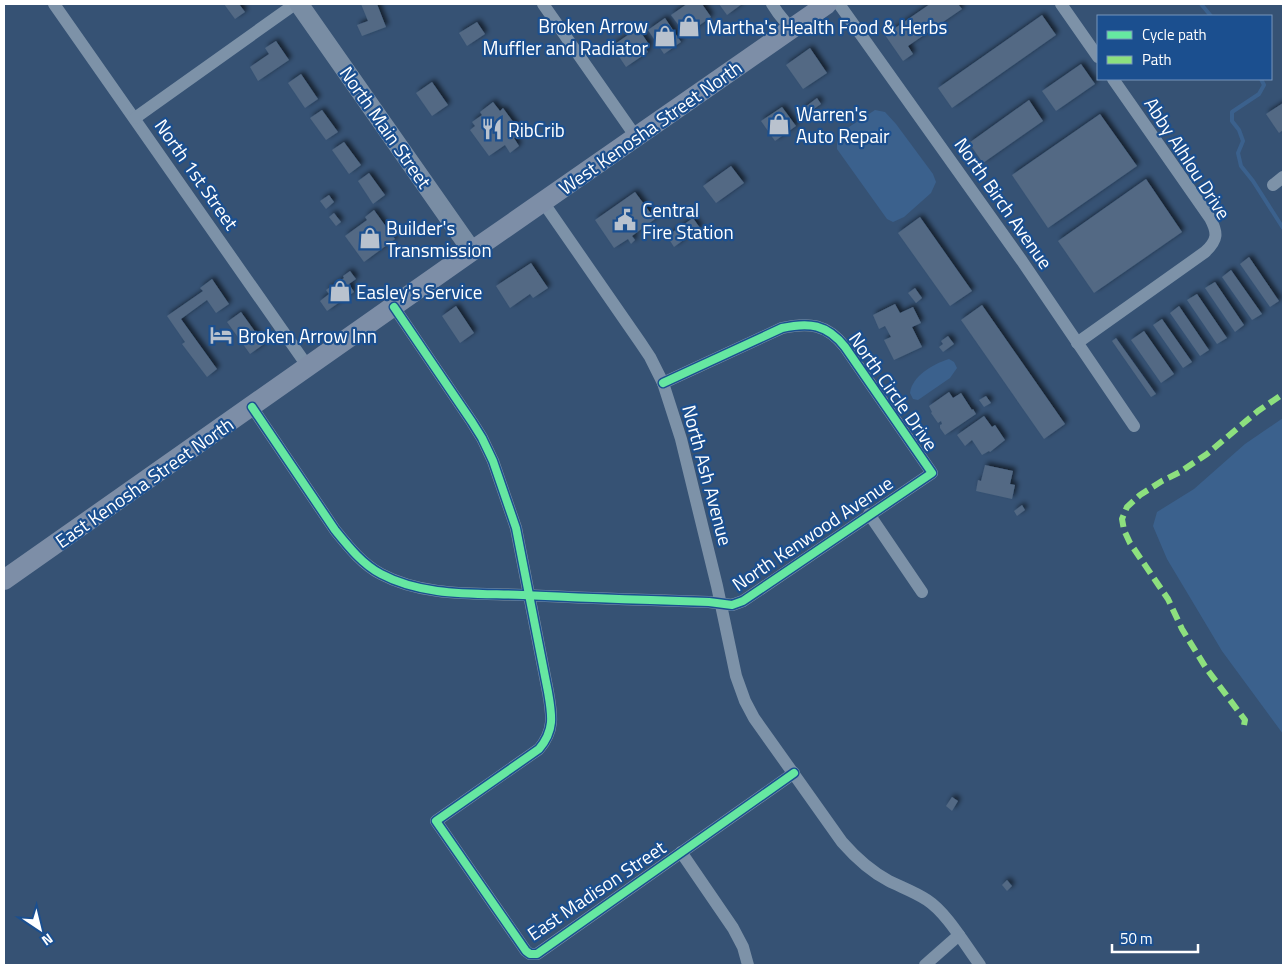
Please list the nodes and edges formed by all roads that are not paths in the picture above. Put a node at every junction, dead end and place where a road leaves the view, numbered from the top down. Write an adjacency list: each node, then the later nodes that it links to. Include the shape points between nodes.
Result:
1 (54, 4): 11 (street, North 1st Street)
2 (297, 4): 11 (street); 14 (main road, North Main Street)
3 (544, 4): 12 (street)
4 (772, 4): 8 (street)
5 (827, 4): 8 (main road, West Kenosha Street North)
6 (839, 4): 16 (street, North Birch Avenue)
7 (1061, 4): 9 (street)
8 (791, 29): 12 (main road, West Kenosha Street North)
9 (1097, 56)
10 (1114, 80): 16 (street, Abby Alhlou Drive, via 1210,218 1216,238 1205,252)
11 (135, 118): 17 (street, North 1st Street)
12 (636, 137): 13 (main road, West Kenosha Street North)
13 (543, 202): 14 (main road, West Kenosha Street North); 18 (street, North Ash Avenue, via 645,350)
14 (472, 251): 15 (main road)
15 (387, 311): 17 (main road, East Kenosha Street North); 25 (street, via 467,413 482,438 516,528)
16 (1077, 343): 20 (street, North Birch Avenue)
17 (308, 366): 19 (main road, East Kenosha Street North)
18 (663, 383): 21 (street, North Circle Drive, via 782,328 798,325 823,328 840,340); 26 (street, North Ash Avenue, via 681,439)
19 (252, 406): 23 (main road, East Kenosha Street North); 25 (street, North Kenwood Avenue, via 335,530 374,570 404,583 432,590)
20 (1134, 426)
21 (932, 473): 22 (street, North Kenwood Avenue)
22 (869, 514): 24 (street); 26 (street, North Kenwood Avenue, via 743,601)
23 (4, 580)
24 (922, 592)
25 (530, 596): 26 (street, North Kenwood Avenue); 28 (street, East Madison Street, via 551,713 548,736 539,749 436,821 530,954 537,954)
26 (721, 604): 27 (street, North Ash Avenue, via 736,676 745,701)
27 (794, 773): 28 (street, East Madison Street); 29 (street, North Ash Avenue, via 852,854 876,874 934,905)
28 (680, 852): 30 (street, via 734,928)
29 (958, 935): 31 (street); 32 (street, North Ash Avenue)
30 (748, 965)
31 (925, 965)
32 (980, 965)

